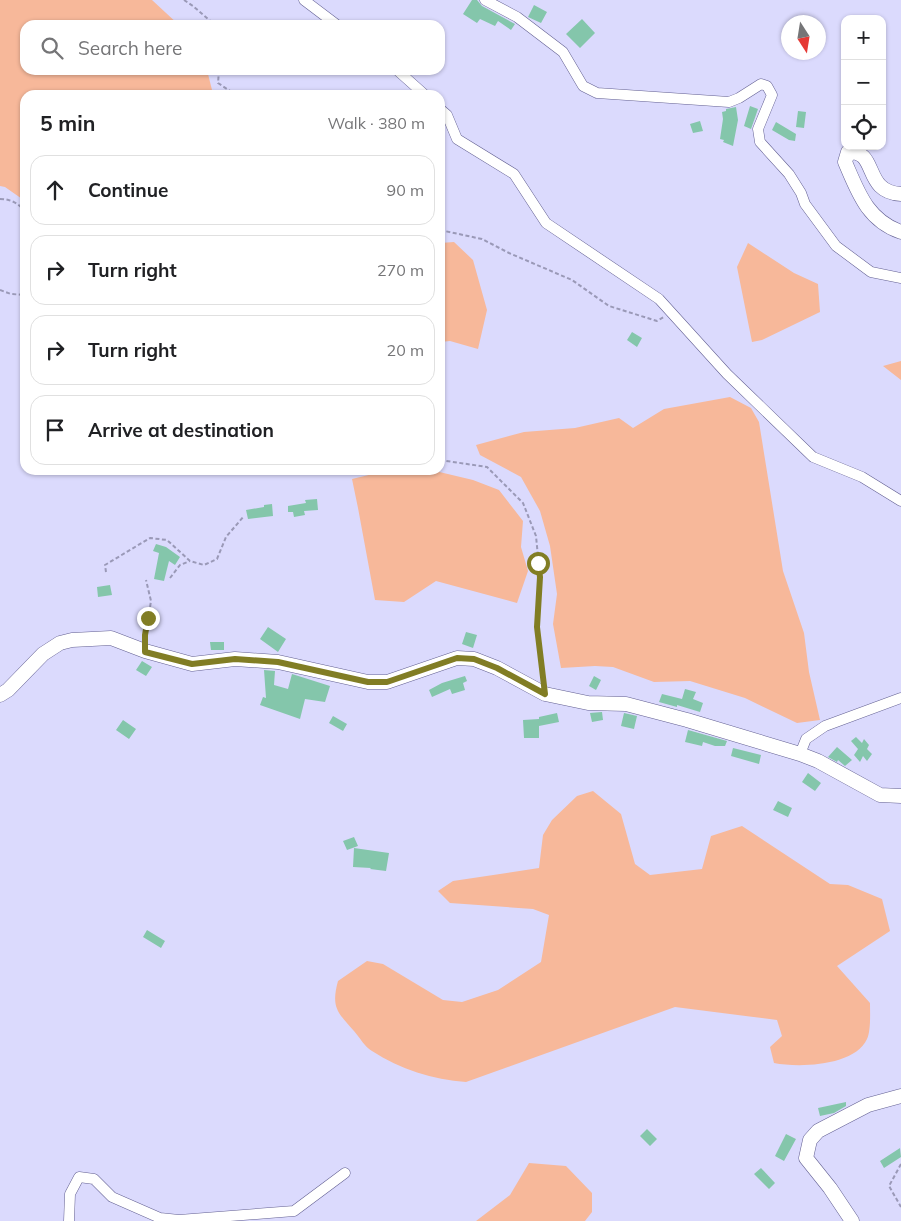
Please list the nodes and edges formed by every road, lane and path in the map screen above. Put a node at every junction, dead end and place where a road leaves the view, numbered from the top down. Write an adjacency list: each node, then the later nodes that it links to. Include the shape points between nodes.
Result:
1 (184, 0): 4 (path)
2 (304, 0): 5 (street)
3 (485, 0): 16 (street, via 517,17 563,52 583,86 597,94 729,102 761,84 767,86 772,95 758,129 760,142 789,174 805,204 836,246 871,272)
4 (208, 20)
5 (330, 20)
6 (219, 75): 8 (path, via 218,83)
7 (403, 75): 9 (street)
8 (228, 90)
9 (419, 90)
10 (445, 113): 19 (street, via 457,139 514,174 546,223 659,299)
11 (901, 194): 15 (main road, via 890,194 878,185 867,159 848,152 845,162 872,215)
12 (0, 199): 13 (path, via 9,199)
13 (20, 207)
14 (445, 231): 19 (path, via 482,240 572,280 608,306 657,320)
15 (901, 232)
16 (901, 278)
17 (0, 290): 18 (path)
18 (20, 295)
19 (672, 314): 21 (street, via 727,374 813,457 862,477)
20 (445, 461): 28 (path, via 487,467 523,503 536,536 540,577 537,627)
21 (901, 501)
22 (244, 516): 23 (path, via 226,537 217,559 204,565)
23 (190, 561): 24 (path, via 167,540 150,538 105,565); 25 (path, via 180,565)
24 (106, 572)
25 (170, 578)
26 (146, 580): 27 (path, via 151,601)
27 (145, 652): 28 (main road, via 192,664 235,659 278,662 368,682 387,682 457,658 474,659); 29 (main road, via 111,638 60,643 43,654)
28 (545, 694): 31 (main road, via 588,703 626,704)
29 (0, 695)
30 (901, 698): 31 (street, via 825,726 806,739)
31 (800, 754): 32 (main road, via 880,795)
32 (901, 796)
33 (901, 1096): 39 (main road, via 848,1114 818,1131 810,1140 806,1158)
34 (901, 1164): 36 (path, via 889,1186)
35 (345, 1173): 37 (street, via 294,1211)
36 (901, 1207)
37 (167, 1220): 38 (street, via 112,1198 94,1179 79,1177 70,1194)
38 (68, 1221)
39 (852, 1221)

